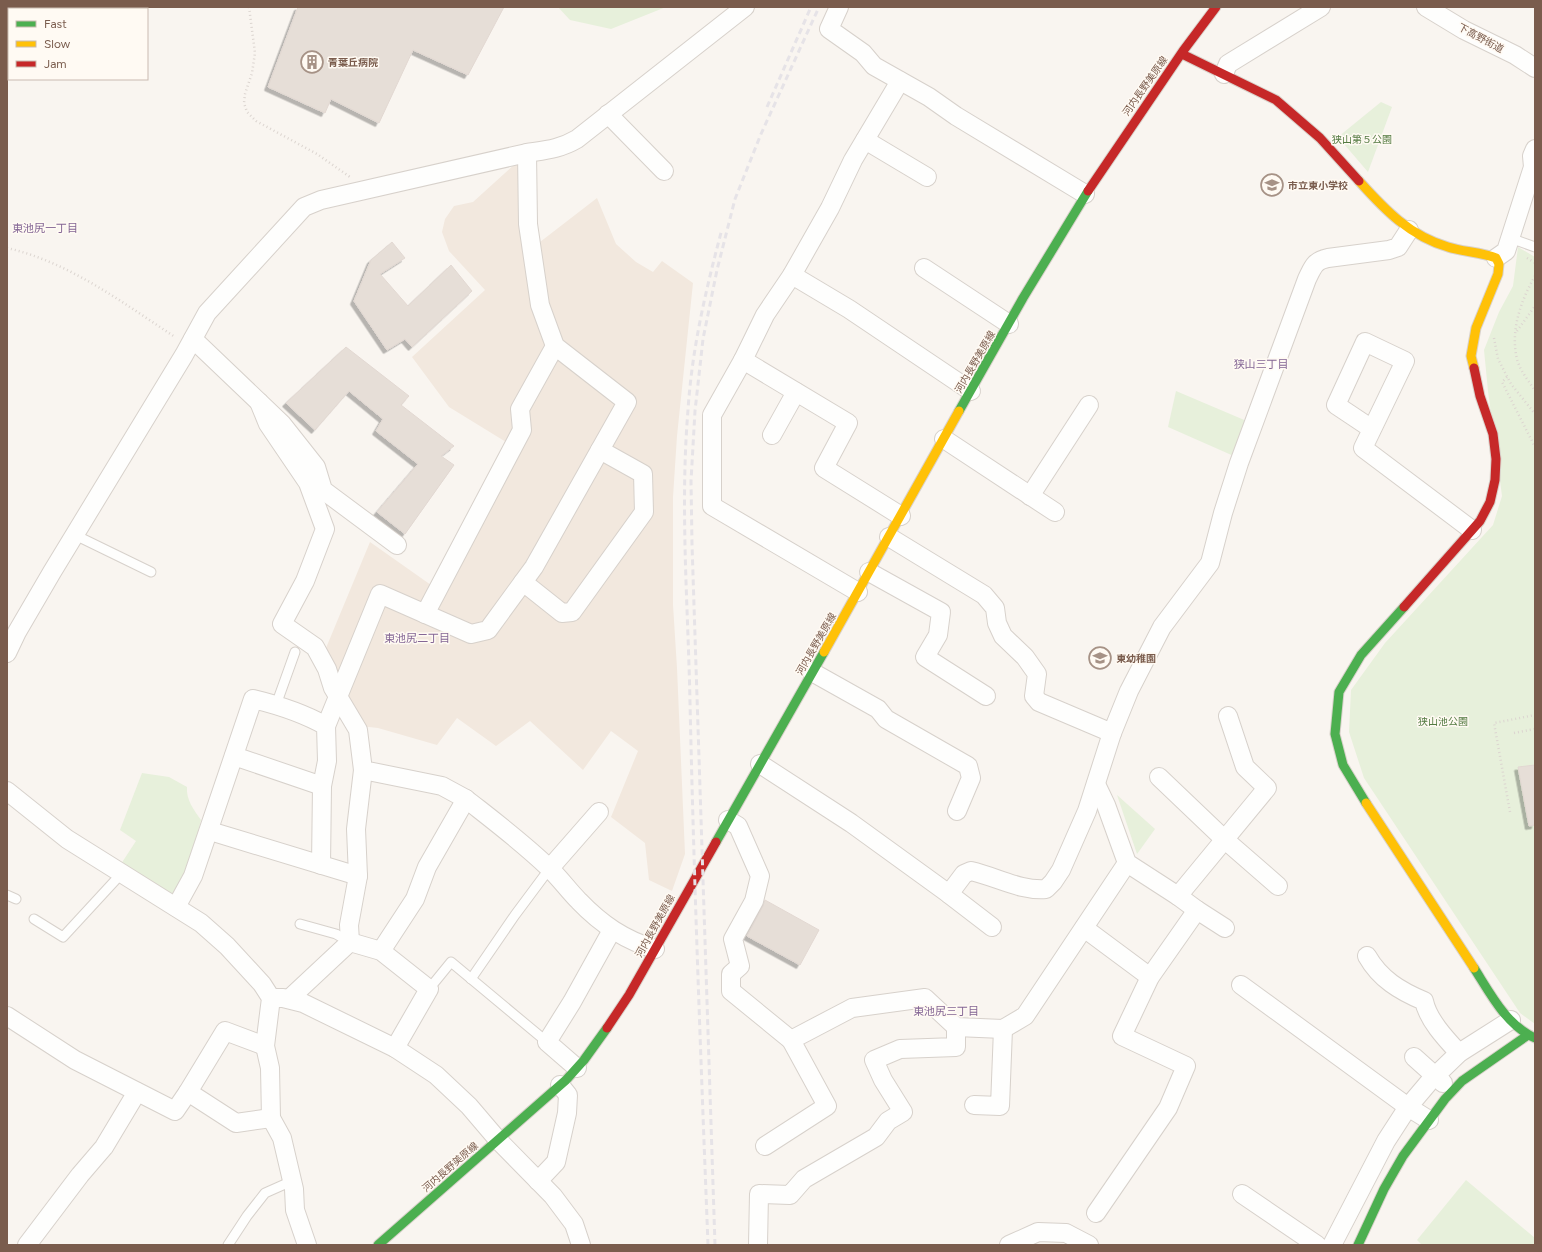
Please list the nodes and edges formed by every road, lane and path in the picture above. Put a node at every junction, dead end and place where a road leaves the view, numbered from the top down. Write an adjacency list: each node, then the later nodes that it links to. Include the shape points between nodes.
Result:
1 (249, 7): 17 (path, via 255,53 245,94 244,107 247,112 256,121 318,154 361,184)
2 (746, 7): 11 (street)
3 (839, 7): 10 (street, via 829,29 863,53 874,66)
4 (1216, 7): 7 (street, 河内長野美原線)
5 (1321, 7): 9 (street, via 1228,64)
6 (1426, 7): 8 (street, 下高野街道)
7 (1182, 54): 9 (street); 18 (street, 河内長野美原線)
8 (1535, 68)
9 (1224, 74): 19 (street, via 1276,100 1288,109 1312,130 1396,222)
10 (900, 81): 12 (street); 18 (street)
11 (608, 114): 14 (street, via 568,144); 15 (street)
12 (865, 140): 16 (street); 25 (street)
13 (1535, 150): 20 (street, via 1532,156 1533,167)
14 (527, 153): 17 (street); 32 (street, via 528,224 540,306)
15 (664, 171)
16 (927, 177)
17 (363, 191): 31 (street, via 321,200 304,207 211,308)
18 (1085, 194): 28 (street, 河内長野美原線)
19 (1409, 230): 23 (street, via 1440,246); 68 (street, via 1398,247 1318,260 1313,267 1239,463 1210,563 1162,627 1129,691)
20 (1510, 238): 21 (lane); 23 (street, via 1506,251)
21 (1535, 247)
22 (7, 248): 31 (path, via 43,259 87,281)
23 (1496, 258): 49 (street, via 1498,274 1476,328 1471,356 1480,396 1493,434 1495,480 1490,502)
24 (924, 268): 28 (street)
25 (792, 275): 33 (street, via 764,315); 35 (street, via 849,309)
26 (1535, 276): 30 (path, via 1521,306)
27 (1535, 306): 30 (path)
28 (1009, 324): 35 (street, 河内長野美原線)
29 (1492, 332): 34 (path, via 1498,359)
30 (1516, 332): 37 (path, via 1518,359)
31 (191, 342): 38 (street); 50 (street)
32 (555, 346): 45 (street, via 627,402); 57 (street, via 520,409 522,430)
33 (743, 360): 36 (street); 56 (street, via 712,415 712,506)
34 (1507, 377): 40 (path); 44 (path, via 1502,382)
35 (971, 390): 43 (street, 河内長野美原線)
36 (796, 392): 42 (street); 48 (street, via 848,423 824,468)
37 (1535, 392)
38 (259, 402): 52 (street, via 282,424 316,467 323,490); 62 (street, via 268,424 308,483 325,529 305,581 282,624 315,647)
39 (1089, 405): 46 (street)
40 (1535, 414)
41 (1372, 429): 41 (street, via 1336,405 1365,342 1405,361); 49 (street, via 1363,448)
42 (772, 435)
43 (944, 439): 46 (street); 48 (street, 河内長野美原線)
44 (1535, 446)
45 (600, 450): 55 (street); 55 (street, via 643,474 644,512 572,612 562,613)
46 (1030, 496): 47 (street)
47 (1055, 512)
48 (901, 516): 51 (street, 河内長野美原線)
49 (1472, 530): 111 (street, via 1362,655 1339,692 1336,734 1343,765 1358,791 1497,1003)
50 (76, 534): 53 (lane); 59 (street)
51 (889, 537): 54 (street, 河内長野美原線); 68 (street, via 984,595 995,608 997,623 1003,636 1025,657 1037,674 1034,696 1039,702)
52 (397, 545)
53 (151, 572)
54 (870, 572): 56 (street, 河内長野美原線); 61 (street, via 941,612 938,635 925,657)
55 (523, 582): 57 (street, via 488,630 471,634)
56 (858, 592): 60 (street, 河内長野美原線)
57 (426, 614): 62 (street, via 380,594)
58 (295, 652): 63 (lane)
59 (7, 653)
60 (812, 672): 71 (street, 河内長野美原線); 78 (street, via 878,709 886,719 968,766 971,778)
61 (986, 696)
62 (338, 697): 66 (street); 72 (street, via 358,730)
63 (276, 705): 66 (street, via 313,718); 70 (street, via 253,699)
64 (1535, 715): 80 (path, via 1494,723)
65 (1228, 716): 83 (street, via 1245,767 1267,788)
66 (326, 726): 75 (street, via 327,760)
67 (1535, 729): 69 (path)
68 (1112, 733): 74 (street)
69 (1514, 733)
70 (234, 756): 75 (street); 82 (street)
71 (760, 764): 81 (street, 河内長野美原線); 90 (street, via 851,823)
72 (363, 770): 77 (street, via 442,786); 88 (street, via 356,829)
73 (1159, 777): 83 (street)
74 (1096, 784): 84 (street); 90 (street, via 1088,811 1061,870 1046,889 1035,890 971,871 964,874)
75 (322, 786): 85 (street)
76 (7, 791): 87 (street, via 67,839)
77 (466, 799): 86 (street); 102 (street, via 427,867 415,899)
78 (957, 811)
79 (599, 812): 86 (street)
80 (1510, 812)
81 (728, 820): 101 (street, 河内長野美原線); 115 (street, via 738,826 760,876 754,901 733,939 740,966 731,974 731,990)
82 (210, 831): 85 (street); 92 (street, via 193,876)
83 (1224, 839): 89 (street); 91 (street)
84 (1127, 863): 91 (street); 97 (street)
85 (321, 865): 88 (street)
86 (550, 868): 99 (street, via 579,901); 105 (lane)
87 (122, 874): 92 (street); 94 (lane, via 63,937)
88 (358, 876): 100 (street, via 349,925)
89 (1278, 886)
90 (949, 894): 96 (street)
91 (1178, 896): 93 (street)
92 (176, 907): 108 (street, via 201,923 227,946 262,984)
93 (1197, 910): 98 (street); 104 (street)
94 (34, 919)
95 (300, 924): 100 (lane, via 336,934)
96 (992, 927)
97 (1084, 928): 104 (street); 113 (street, via 1025,1016)
98 (1225, 928)
99 (612, 930): 101 (street); 116 (street)
100 (350, 942): 102 (street); 109 (street)
101 (655, 949): 121 (street, 河内長野美原線, via 596,1046)
102 (382, 951): 107 (street)
103 (1367, 956): 119 (street, via 1389,983 1424,1001 1425,1008)
104 (1150, 977): 136 (street, via 1122,1036 1186,1066 1168,1108)
105 (471, 979): 107 (lane, via 451,962); 116 (lane)
106 (1241, 985): 128 (street)
107 (428, 989): 118 (street)
108 (271, 998): 109 (street); 117 (street)
109 (289, 999): 118 (street, via 303,1003)
110 (7, 1016): 125 (street, via 75,1060)
111 (1511, 1020): 114 (street); 119 (street)
112 (956, 1027): 113 (street); 115 (street, via 925,998 852,1008); 142 (street, via 956,1047 900,1049 874,1060 902,1112 888,1121 876,1137 804,1179 790,1195 759,1194)
113 (1002, 1030): 127 (street, via 1000,1106)
114 (1532, 1037): 124 (street, via 1462,1081)
115 (791, 1040): 132 (street, via 827,1106)
116 (547, 1042): 121 (street)
117 (266, 1046): 126 (street, via 225,1031); 129 (street, via 270,1068)
118 (395, 1048): 131 (street, via 436,1075 469,1106)
119 (1459, 1053): 122 (street)
120 (1414, 1057): 122 (street)
121 (577, 1068): 123 (street, 河内長野美原線)
122 (1434, 1076): 124 (street); 128 (street)
123 (560, 1085): 131 (street, 河内長野美原線); 134 (street, via 568,1095 567,1113 556,1162)
124 (1453, 1091): 130 (street)
125 (137, 1092): 126 (street, via 175,1111); 137 (street, via 104,1147)
126 (188, 1092): 129 (street, via 236,1123)
127 (974, 1105)
128 (1408, 1106): 130 (street); 146 (street, via 1386,1141)
129 (271, 1118): 133 (street, via 282,1138)
130 (1429, 1120): 147 (street, via 1403,1156 1384,1189)
131 (498, 1140): 134 (street); 140 (street, 河内長野美原線)
132 (765, 1146)
133 (292, 1181): 138 (lane, via 265,1193); 139 (street, via 295,1210)
134 (538, 1181): 141 (street, via 574,1224)
135 (1242, 1194): 145 (street)
136 (1096, 1213)
137 (27, 1245)
138 (228, 1245)
139 (307, 1245)
140 (378, 1245)
141 (581, 1245)
142 (758, 1245)
143 (1009, 1245): 144 (street, via 1038,1232 1066,1233)
144 (1089, 1245)
145 (1317, 1245)
146 (1332, 1245)
147 (1358, 1245)

